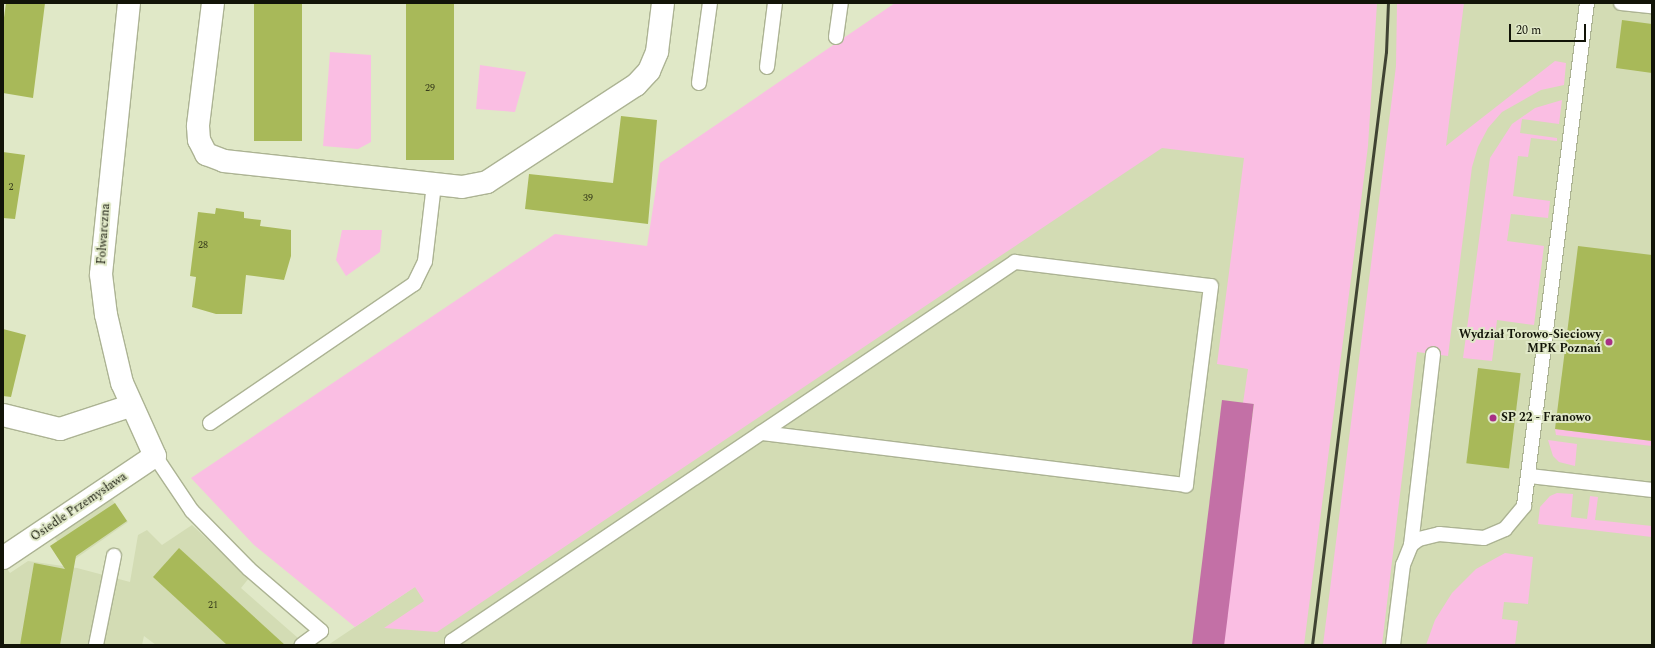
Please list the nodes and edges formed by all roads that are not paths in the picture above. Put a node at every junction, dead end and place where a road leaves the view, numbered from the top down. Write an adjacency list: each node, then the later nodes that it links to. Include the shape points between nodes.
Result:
1 (129, 3): 15 (street, Folwarczna, via 101,274 113,348)
2 (213, 3): 13 (street, via 198,126 199,140 206,154 224,161)
3 (663, 3): 13 (street, via 657,52 649,71 636,85 487,182 462,187)
4 (710, 3): 12 (lane)
5 (775, 3): 11 (lane)
6 (841, 3): 10 (lane)
7 (1587, 3): 20 (lane)
8 (1621, 3): 9 (lane)
9 (1652, 6)
10 (836, 37)
11 (767, 67)
12 (699, 83)
13 (434, 184): 17 (lane, via 425,261 414,284)
14 (1433, 354): 22 (lane)
15 (130, 406): 16 (street, via 60,429); 19 (street, Folwarczna)
16 (3, 415)
17 (210, 422)
18 (761, 433): 18 (lane, via 1186,485 1211,286 1015,262); 27 (lane, via 452,641)
19 (155, 456): 24 (street, Osiedle Przemysława); 26 (lane, via 192,511 249,569 321,631)
20 (1530, 476): 21 (lane); 22 (lane, via 1524,506 1505,529 1484,538 1439,534 1420,539)
21 (1652, 490)
22 (1411, 545): 28 (lane, via 1403,565)
23 (114, 556): 25 (lane)
24 (3, 558)
25 (96, 645)
26 (302, 645)
27 (452, 645)
28 (1393, 645)

